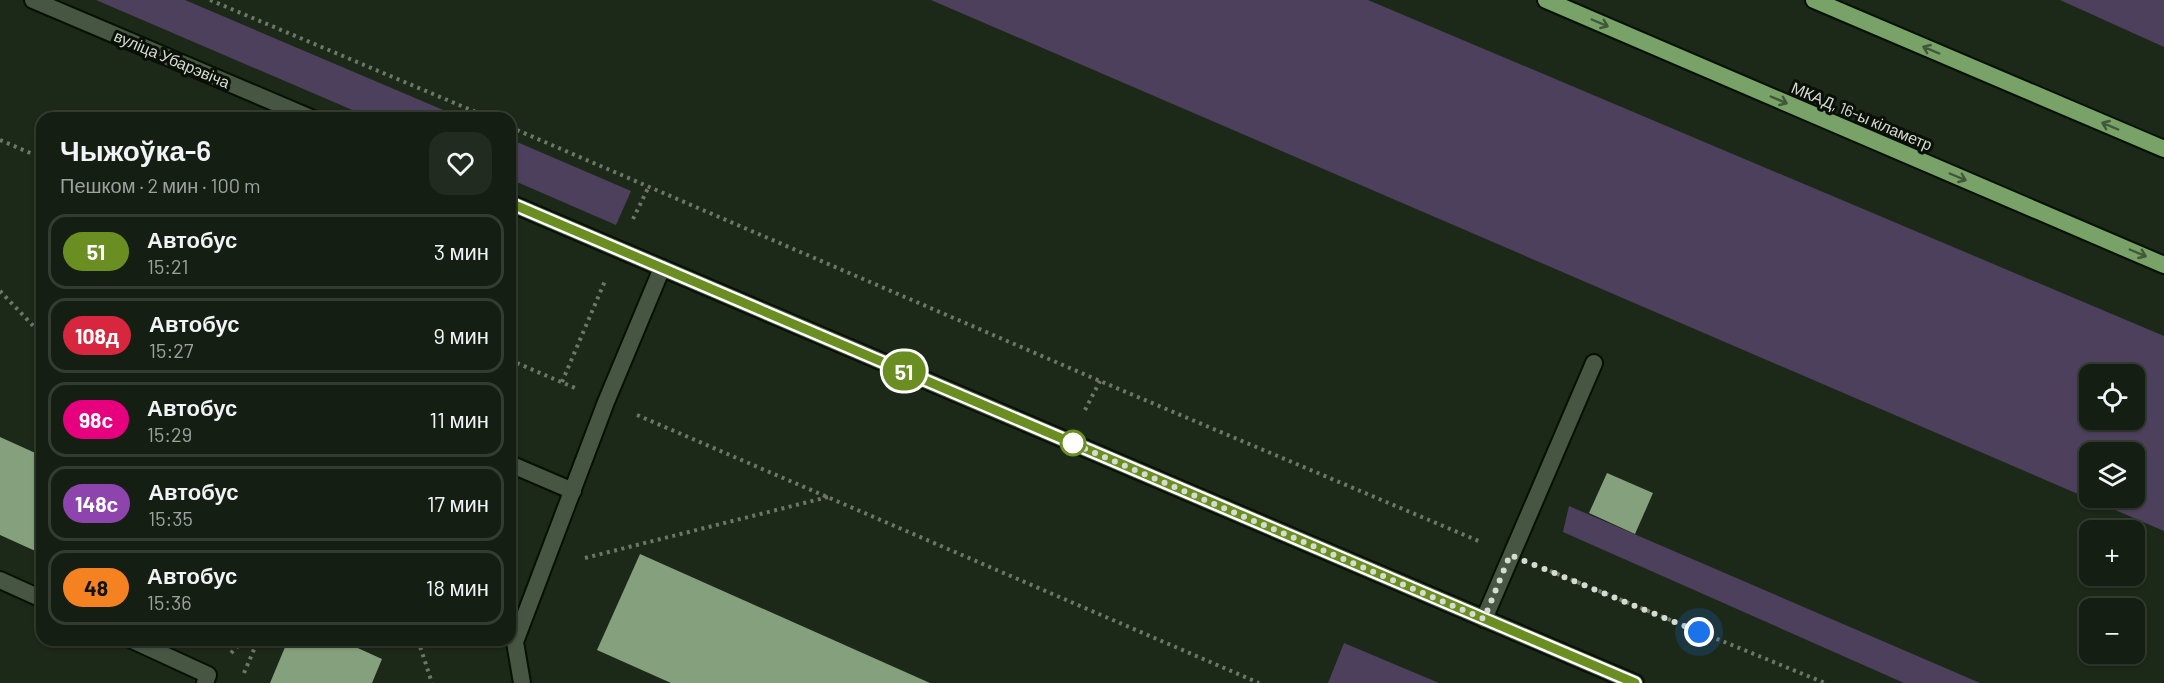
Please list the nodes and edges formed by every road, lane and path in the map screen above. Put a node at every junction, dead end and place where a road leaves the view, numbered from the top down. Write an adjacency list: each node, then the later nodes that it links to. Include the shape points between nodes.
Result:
1 (33, 0): 5 (main road, вуліца Убарэвіча)
2 (210, 0): 6 (path)
3 (1546, 0): 12 (highway, МКАД, 16-ы кіламетр, one-way to 12)
4 (1814, 0): 9 (highway, one-way to 4)
5 (297, 112)
6 (476, 112)
7 (516, 130): 22 (path)
8 (0, 140): 10 (path)
9 (2164, 149)
10 (36, 155)
11 (516, 206): 13 (main road)
12 (2164, 265)
13 (662, 268): 18 (main road); 26 (main road)
14 (0, 291): 15 (path)
15 (36, 329)
16 (516, 363): 18 (path)
17 (1594, 363): 22 (main road)
18 (606, 402): 20 (main road); 21 (path)
19 (516, 467): 20 (main road)
20 (573, 491): 23 (main road)
21 (828, 497): 23 (path); 36 (path)
22 (1510, 555): 26 (main road); 38 (path)
23 (542, 569): 27 (main road)
24 (0, 580): 25 (main road)
25 (36, 596)
26 (1484, 619): 37 (main road)
27 (516, 639)
28 (145, 646): 32 (main road, via 208,675)
29 (255, 646): 33 (path)
30 (420, 646): 34 (path)
31 (516, 646): 35 (main road)
32 (205, 683)
33 (239, 683)
34 (432, 683)
35 (522, 683)
36 (1259, 683)
37 (1635, 683)
38 (1826, 683)

